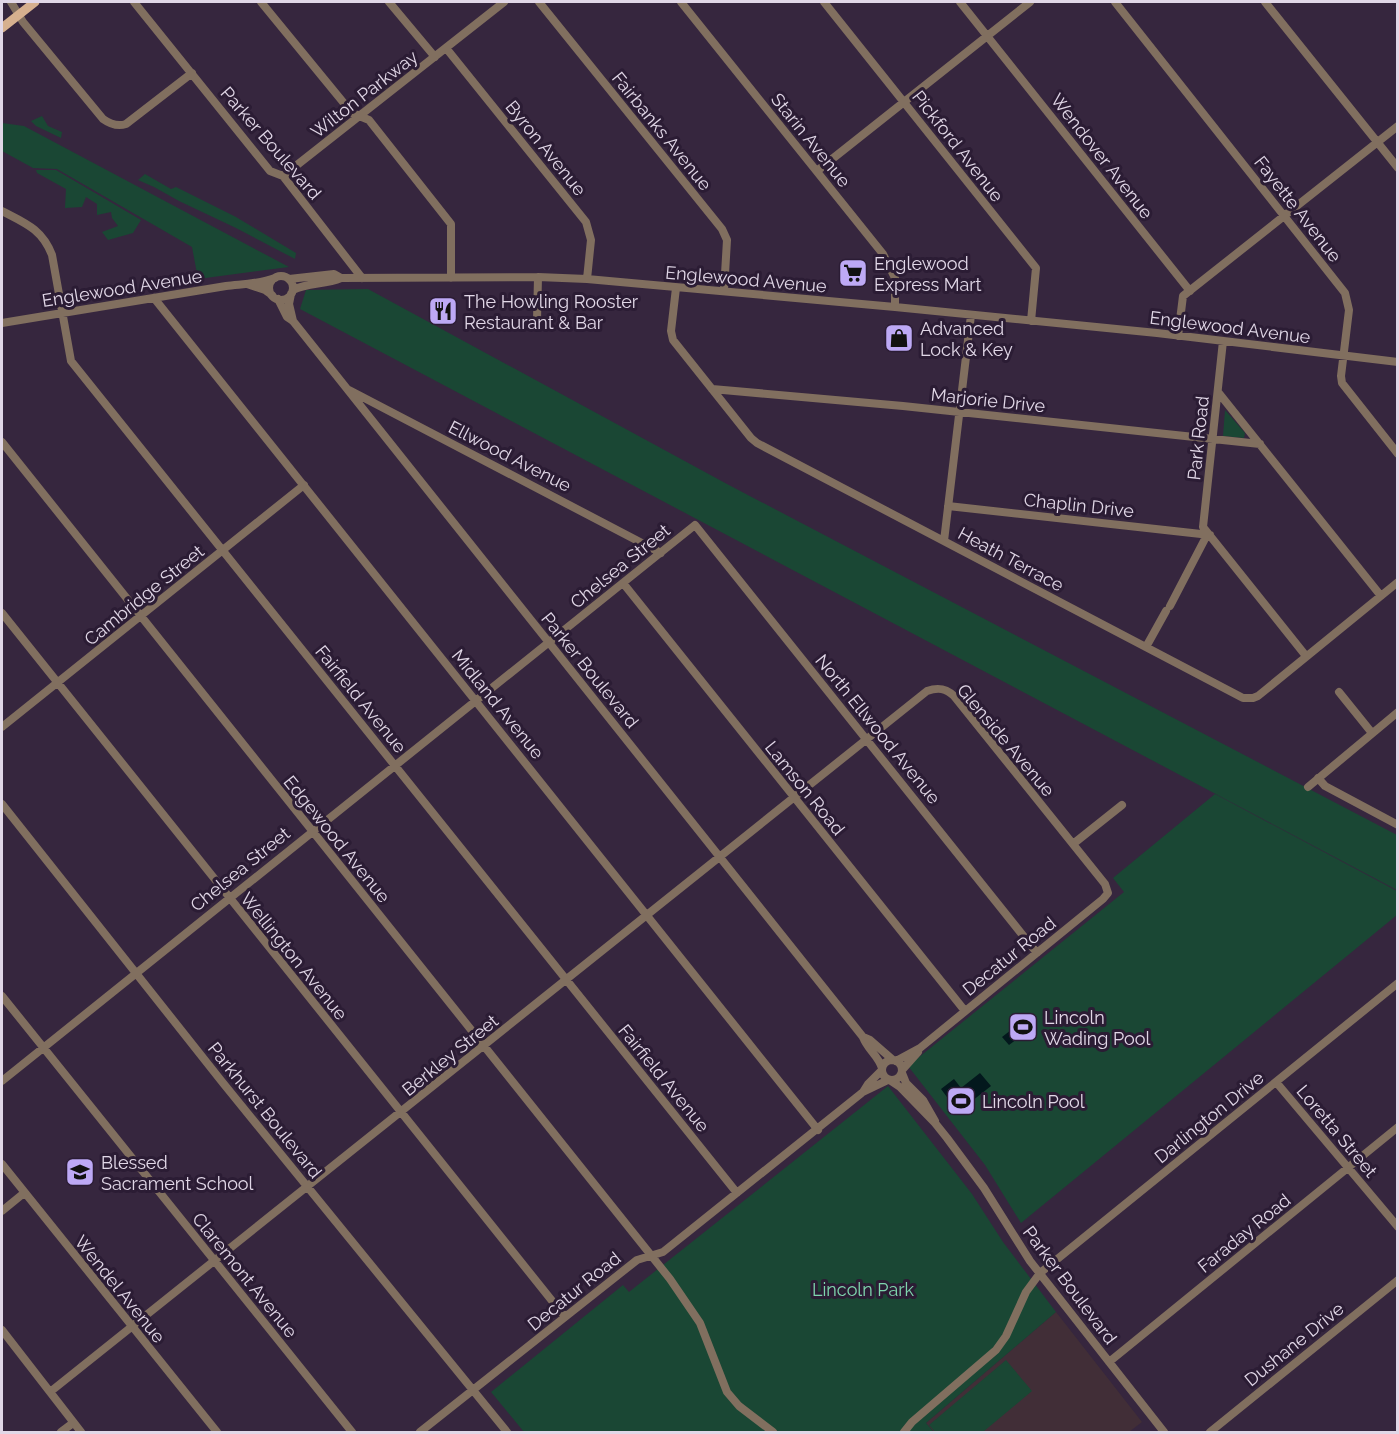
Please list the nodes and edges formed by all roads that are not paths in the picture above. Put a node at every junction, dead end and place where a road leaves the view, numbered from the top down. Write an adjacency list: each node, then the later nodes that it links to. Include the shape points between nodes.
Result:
1 (11, 2): 14 (street)
2 (35, 2): 14 (main road)
3 (134, 2): 19 (street, Parker Boulevard)
4 (261, 2): 21 (street, via 352,113)
5 (389, 2): 18 (street)
6 (504, 2): 17 (street)
7 (539, 2): 38 (street, Fairbanks Avenue, via 722,229 728,240)
8 (681, 2): 25 (street, Starin Avenue)
9 (824, 2): 20 (street, Pickford Avenue)
10 (960, 2): 16 (street, Wendover Avenue)
11 (1030, 2): 16 (street)
12 (1115, 2): 28 (street, Fayette Avenue)
13 (1265, 2): 23 (street)
14 (19, 14): 15 (main road); 19 (street, via 103,119 114,125 126,124)
15 (2, 28)
16 (987, 35): 20 (street); 39 (street, Wendover Avenue)
17 (446, 48): 18 (street, Wilton Parkway); 35 (street, Byron Avenue, via 586,222 591,240)
18 (435, 57): 21 (street, Wilton Parkway)
19 (192, 73): 26 (street, Parker Boulevard, via 270,171)
20 (904, 102): 25 (street); 48 (street, Pickford Avenue, via 1036,268)
21 (360, 116): 26 (street, Wilton Parkway); 33 (street, via 369,120 451,224)
22 (1398, 126): 23 (street)
23 (1377, 142): 24 (street); 28 (street)
24 (1398, 168)
25 (817, 171): 43 (street, Starin Avenue, via 891,266)
26 (283, 176): 32 (street, Parker Boulevard)
27 (2, 211): 44 (street, Fairfield Avenue, via 36,230 49,246)
28 (1284, 215): 39 (street); 52 (street, Fayette Avenue, via 1348,299)
29 (538, 277): 33 (street, Englewood Avenue); 35 (street, Englewood Avenue); 47 (street)
30 (275, 278): 34 (street, Englewood Avenue); 36 (street, Englewood Avenue); 41 (street, via 270,284)
31 (340, 278): 32 (street, Englewood Avenue); 34 (street, Englewood Avenue, via 329,274); 40 (street, Englewood Avenue, via 304,285)
32 (362, 278): 33 (street, Englewood Avenue)
33 (451, 278)
34 (289, 279): 40 (street)
35 (587, 279): 37 (street, Englewood Avenue)
36 (247, 284): 41 (street); 42 (street, Englewood Avenue)
37 (676, 288): 38 (street, Englewood Avenue); 55 (street, Heath Terrace, via 672,335)
38 (724, 291): 43 (street, Englewood Avenue)
39 (1190, 291): 50 (street, via 1183,296)
40 (292, 292): 41 (street, Englewood Avenue, via 286,299); 46 (street)
41 (275, 297): 46 (street, Parker Boulevard)
42 (154, 298): 44 (street, Englewood Avenue); 62 (street, Midland Avenue)
43 (895, 307): 45 (street, Englewood Avenue)
44 (63, 313): 49 (street, Englewood Avenue); 67 (street, Fairfield Avenue, via 71,361)
45 (971, 315): 48 (street, Englewood Avenue); 57 (street)
46 (293, 321): 54 (street, Parker Boulevard)
47 (537, 321)
48 (1031, 321): 50 (street, Englewood Avenue)
49 (2, 323)
50 (1178, 336): 51 (street, Englewood Avenue)
51 (1223, 341): 52 (street, Englewood Avenue); 56 (street, Park Road)
52 (1343, 356): 53 (street, Englewood Avenue); 61 (street, Fayette Avenue, via 1341,376 1345,389)
53 (1398, 363)
54 (345, 388): 68 (street, Ellwood Avenue); 74 (street, Parker Boulevard)
55 (712, 389): 57 (street, Marjorie Drive); 66 (street, Heath Terrace, via 757,442)
56 (1218, 392): 58 (street, Park Road); 60 (street)
57 (960, 412): 58 (street, Marjorie Drive); 63 (street)
58 (1213, 439): 60 (street, Marjorie Drive); 65 (street, Park Road, via 1203,527)
59 (2, 442): 73 (street, Edgewood Avenue)
60 (1260, 444): 71 (street)
61 (1398, 454)
62 (304, 485): 67 (street, Cambridge Street); 79 (street, Midland Avenue)
63 (948, 506): 65 (street, Chaplin Drive); 66 (street)
64 (695, 525): 68 (street, Chelsea Street); 83 (street, North Ellwood Avenue)
65 (1208, 535): 75 (street); 76 (street)
66 (944, 541): 75 (street, Heath Terrace)
67 (223, 550): 73 (street, Cambridge Street); 84 (street, Fairfield Avenue)
68 (661, 553): 70 (street, Chelsea Street)
69 (1398, 582): 71 (street, Heath Terrace)
70 (622, 583): 74 (street, Chelsea Street); 87 (street, Lamson Road)
71 (1380, 596): 76 (street, Heath Terrace)
72 (2, 613): 77 (street, Wellington Avenue)
73 (140, 617): 77 (street, Cambridge Street); 91 (street, Edgewood Avenue)
74 (549, 642): 79 (street, Chelsea Street); 93 (street, Parker Boulevard)
75 (1146, 647): 76 (street, Heath Terrace, via 1248,699 1258,696)
76 (1306, 656)
77 (57, 683): 81 (street, Cambridge Street); 95 (street, Wellington Avenue)
78 (1339, 692): 82 (street)
79 (477, 701): 84 (street, Chelsea Street); 96 (street, Midland Avenue)
80 (1398, 712): 82 (street)
81 (2, 728)
82 (1372, 733): 85 (street)
83 (867, 739): 87 (street, Berkley Street); 92 (street, Glenside Avenue, via 927,691 945,689); 97 (street, North Ellwood Avenue)
84 (395, 765): 91 (street, Chelsea Street); 99 (street, Fairfield Avenue)
85 (1318, 778): 86 (street); 90 (street, via 1325,786)
86 (1308, 787)
87 (794, 798): 93 (street, Berkley Street); 102 (street, Lamson Road)
88 (2, 804): 98 (street, Parkhurst Boulevard)
89 (1122, 805): 92 (street)
90 (1398, 825)
91 (312, 832): 95 (street, Chelsea Street); 104 (street, Edgewood Avenue)
92 (1073, 844): 94 (street, Glenside Avenue)
93 (720, 857): 96 (street, Berkley Street); 103 (street, Parker Boulevard)
94 (1105, 884): 97 (street, Decatur Road, via 1106,897)
95 (229, 898): 98 (street, Chelsea Street); 114 (street, Wellington Avenue)
96 (648, 915): 99 (street, Berkley Street); 117 (street, Midland Avenue)
97 (1037, 953): 102 (street, Decatur Road)
98 (135, 972): 105 (street, Chelsea Street); 120 (street, Parkhurst Boulevard)
99 (566, 981): 104 (street, Berkley Street); 122 (street, Fairfield Avenue)
100 (1398, 982): 112 (street, Darlington Drive)
101 (2, 996): 105 (street, Claremont Avenue)
102 (965, 1011): 106 (street, Decatur Road)
103 (863, 1036): 107 (street, Parker Boulevard); 108 (street, Parker Boulevard)
104 (483, 1047): 114 (street, Berkley Street); 125 (street, Edgewood Avenue)
105 (43, 1048): 111 (street, Chelsea Street); 126 (street, Claremont Avenue)
106 (920, 1048): 107 (street, Decatur Road); 109 (street, Decatur Road)
107 (895, 1061): 108 (street, via 885,1063); 109 (street, Parker Boulevard)
108 (882, 1069): 110 (street, Parker Boulevard); 113 (street, Decatur Road)
109 (902, 1072): 110 (street, via 899,1078); 115 (street, Parker Boulevard)
110 (889, 1080): 113 (street, Decatur Road); 115 (street, Parker Boulevard)
111 (2, 1081)
112 (1276, 1082): 119 (street, Loretta Street); 127 (street, Darlington Drive)
113 (863, 1092): 117 (street, Decatur Road)
114 (401, 1113): 120 (street, Berkley Street); 129 (street, Wellington Avenue)
115 (935, 1123): 127 (street, Parker Boulevard, via 978,1179)
116 (1398, 1127): 119 (street, Faraday Road)
117 (818, 1130): 122 (street, Decatur Road)
118 (2, 1164): 121 (street, Wendel Avenue)
119 (1347, 1168): 124 (street, Loretta Street); 132 (street, Faraday Road)
120 (308, 1187): 126 (street, Berkley Street); 133 (street, Parkhurst Boulevard)
121 (24, 1193): 123 (street); 130 (street, Wendel Avenue)
122 (737, 1193): 125 (street, Decatur Road, via 663,1252)
123 (2, 1211)
124 (1398, 1227)
125 (650, 1255): 129 (street, Decatur Road, via 637,1260); 142 (street, Edgewood Avenue, via 700,1323 727,1392)
126 (214, 1262): 130 (street, Berkley Street); 139 (street, Claremont Avenue)
127 (1040, 1273): 132 (street, Parker Boulevard); 143 (street, Darlington Drive, via 996,1350)
128 (1398, 1280): 145 (street, Dushane Drive)
129 (565, 1317): 133 (street, Decatur Road)
130 (132, 1328): 134 (street, Berkley Street); 138 (street, Wendel Avenue)
131 (2, 1330): 134 (street)
132 (1109, 1362): 144 (street, Parker Boulevard)
133 (472, 1391): 140 (street, Decatur Road); 141 (street, Parkhurst Boulevard)
134 (50, 1392): 135 (street)
135 (73, 1423): 136 (street); 137 (street)
136 (61, 1432)
137 (81, 1432)
138 (217, 1432)
139 (352, 1432)
140 (420, 1432)
141 (507, 1432)
142 (773, 1432)
143 (904, 1432)
144 (1164, 1432)
145 (1210, 1432)

